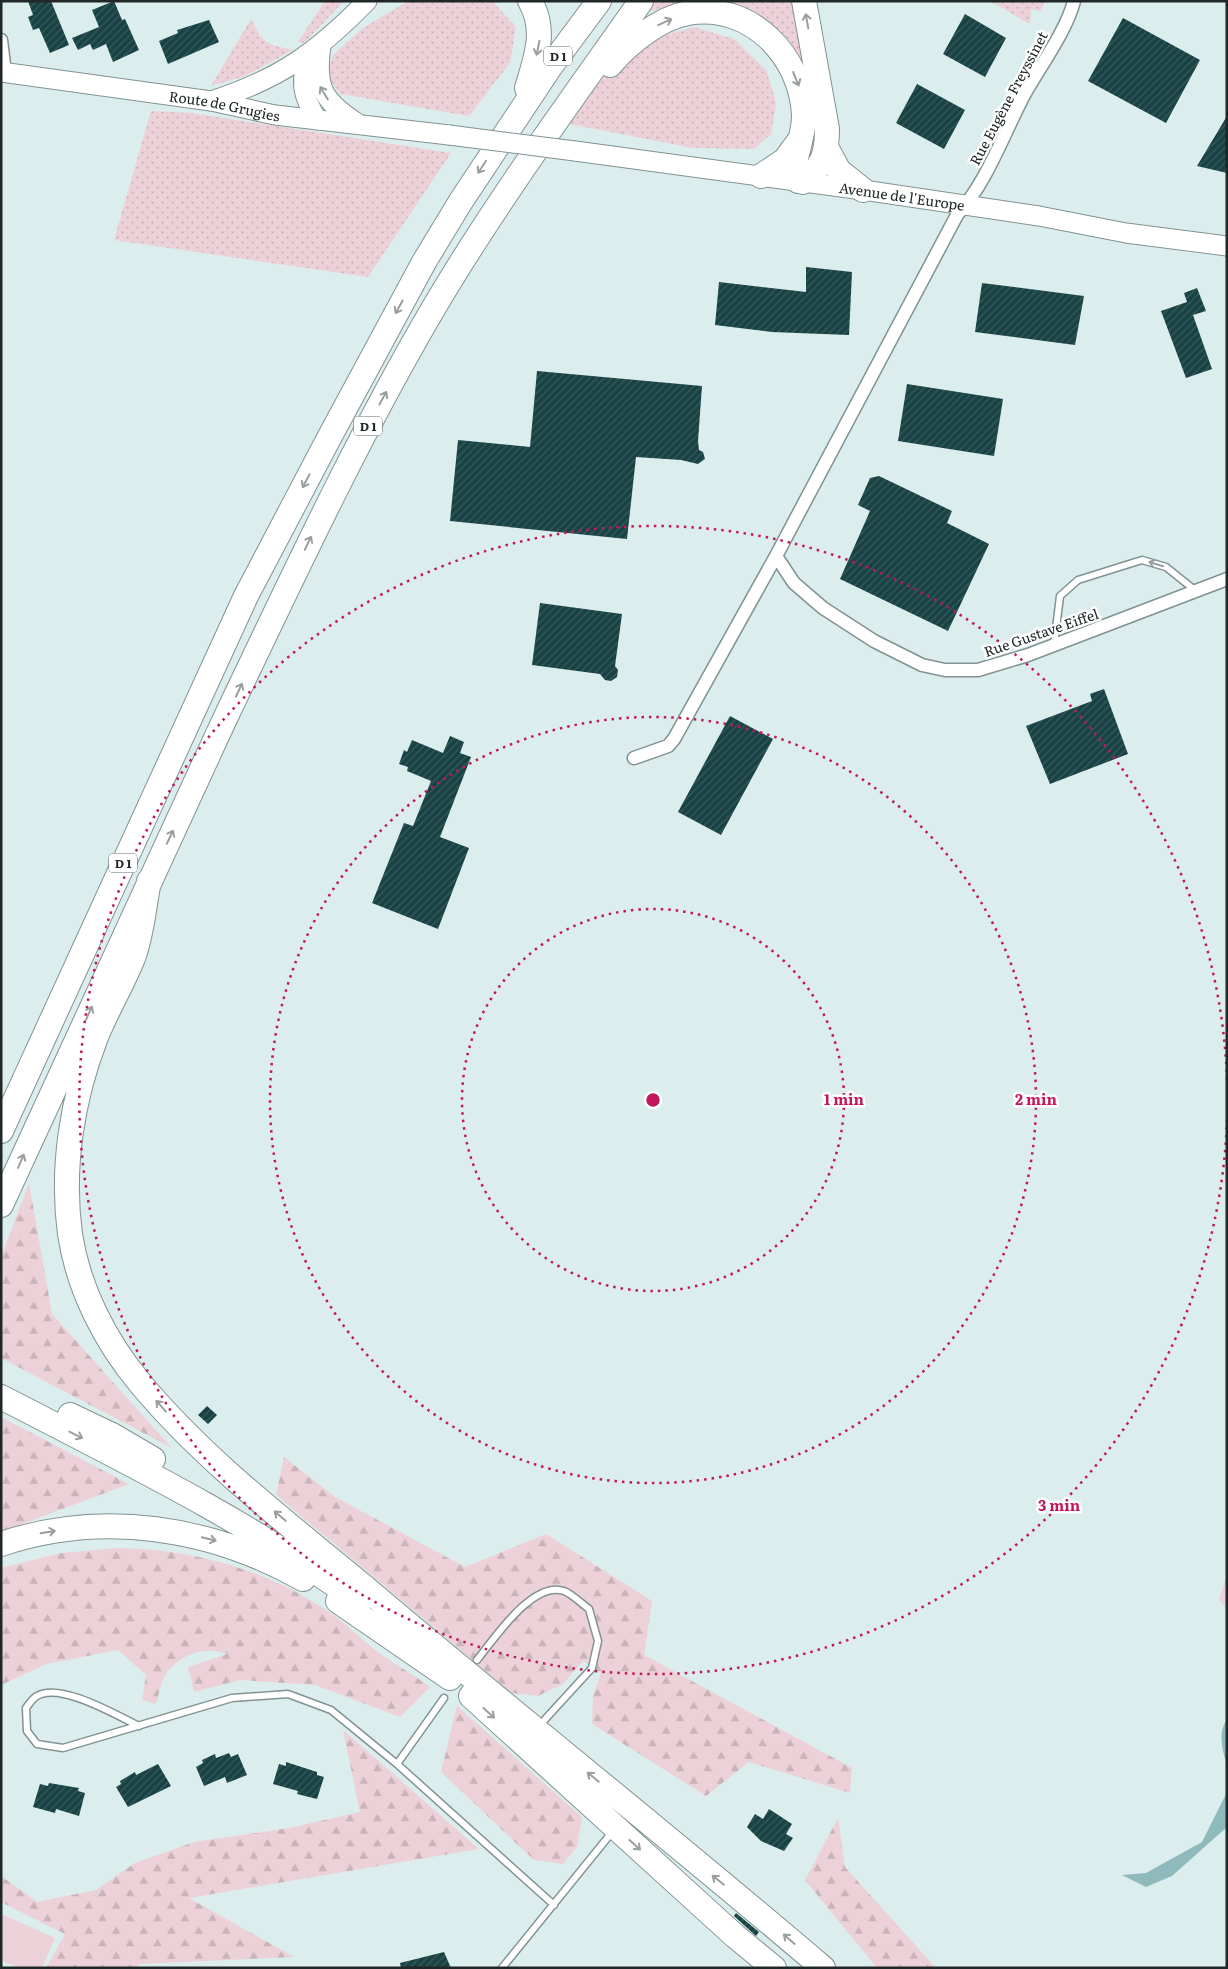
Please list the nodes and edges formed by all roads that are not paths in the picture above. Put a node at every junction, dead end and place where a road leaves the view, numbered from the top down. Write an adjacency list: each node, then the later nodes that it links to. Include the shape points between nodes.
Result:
1 (378, 1): 7 (street)
2 (530, 1): 12 (highway, one-way to 12, via 539,26 539,43)
3 (599, 1): 12 (highway, D 1, via 550,66)
4 (641, 1): 18 (highway, D 1)
5 (804, 1): 16 (highway, one-way to 5, via 828,129)
6 (1074, 1): 22 (street, Rue Eugène Freyssinet, via 1053,46)
7 (362, 6): 9 (street)
8 (1, 40): 10 (street)
9 (314, 51): 11 (street, via 276,75); 13 (street, via 302,86 305,100); 14 (street, one-way to 9, via 340,113 327,99 320,87)
10 (3, 73): 11 (street, Route de Grugies)
11 (211, 101): 13 (street, Route de Grugies)
12 (520, 113): 27 (highway, D 1, one-way to 27, via 424,262)
13 (317, 120): 14 (street, Route de Grugies)
14 (360, 125): 17 (street, Route de Grugies, bridge)
15 (799, 141): 18 (highway, one-way to 15, via 624,48 653,28 687,13 707,11 743,20 771,38 787,60 799,89 804,116); 19 (highway, via 785,160); 20 (highway, via 793,172)
16 (827, 149): 20 (highway, via 817,171); 21 (highway, via 839,171)
17 (575, 151): 19 (street, Avenue de l'Europe)
18 (528, 162): 30 (highway, D 1, one-way to 18, via 313,533 382,400 439,299)
19 (761, 176): 20 (street, Avenue de l'Europe)
20 (800, 181): 21 (street, Avenue de l'Europe)
21 (863, 190): 22 (street, Avenue de l'Europe)
22 (964, 206): 23 (street, Avenue de l'Europe); 24 (street)
23 (1227, 246)
24 (776, 556): 28 (street, Rue Gustave Eiffel, via 794,584 823,608 874,641 922,665 945,670 978,670); 29 (street, via 674,739 668,746)
25 (1227, 579): 26 (street, Rue Gustave Eiffel)
26 (1196, 591): 28 (street, Rue Gustave Eiffel); 28 (lane, one-way to 28, via 1166,568 1142,560 1078,580 1060,596)
27 (235, 620): 31 (highway, via 183,703); 32 (highway, D 1)
28 (1054, 645)
29 (634, 758)
30 (149, 881): 33 (highway, D 1, one-way to 30); 37 (highway, one-way to 30, via 208,1456 138,1381 116,1350 86,1294 70,1236 67,1198 70,1137 96,1036 134,956)
31 (1, 1107)
32 (1, 1131)
33 (1, 1205)
34 (1, 1382): 37 (highway, via 112,1435 254,1520)
35 (1, 1397): 39 (highway, one-way to 39, via 165,1483 308,1565 374,1613)
36 (1, 1544): 39 (highway, one-way to 39, via 45,1532 107,1526 147,1528 214,1540 259,1557 324,1592)
37 (429, 1643): 41 (highway)
38 (477, 1660): 41 (lane, via 514,1614 541,1592 564,1590 589,1609 598,1641 592,1668)
39 (448, 1689): 42 (lane); 43 (highway, one-way to 43)
40 (138, 1726): 40 (lane, via 58,1692 37,1696 26,1708 27,1731 37,1744 63,1748); 42 (lane, via 232,1698 288,1694 331,1710)
41 (536, 1730): 43 (highway, one-way to 41)
42 (397, 1764): 44 (lane)
43 (623, 1818): 44 (lane); 46 (highway, one-way to 46, via 735,1936); 47 (highway, one-way to 43, via 756,1911)
44 (554, 1904): 45 (lane)
45 (502, 1968)
46 (774, 1968)
47 (822, 1968)

